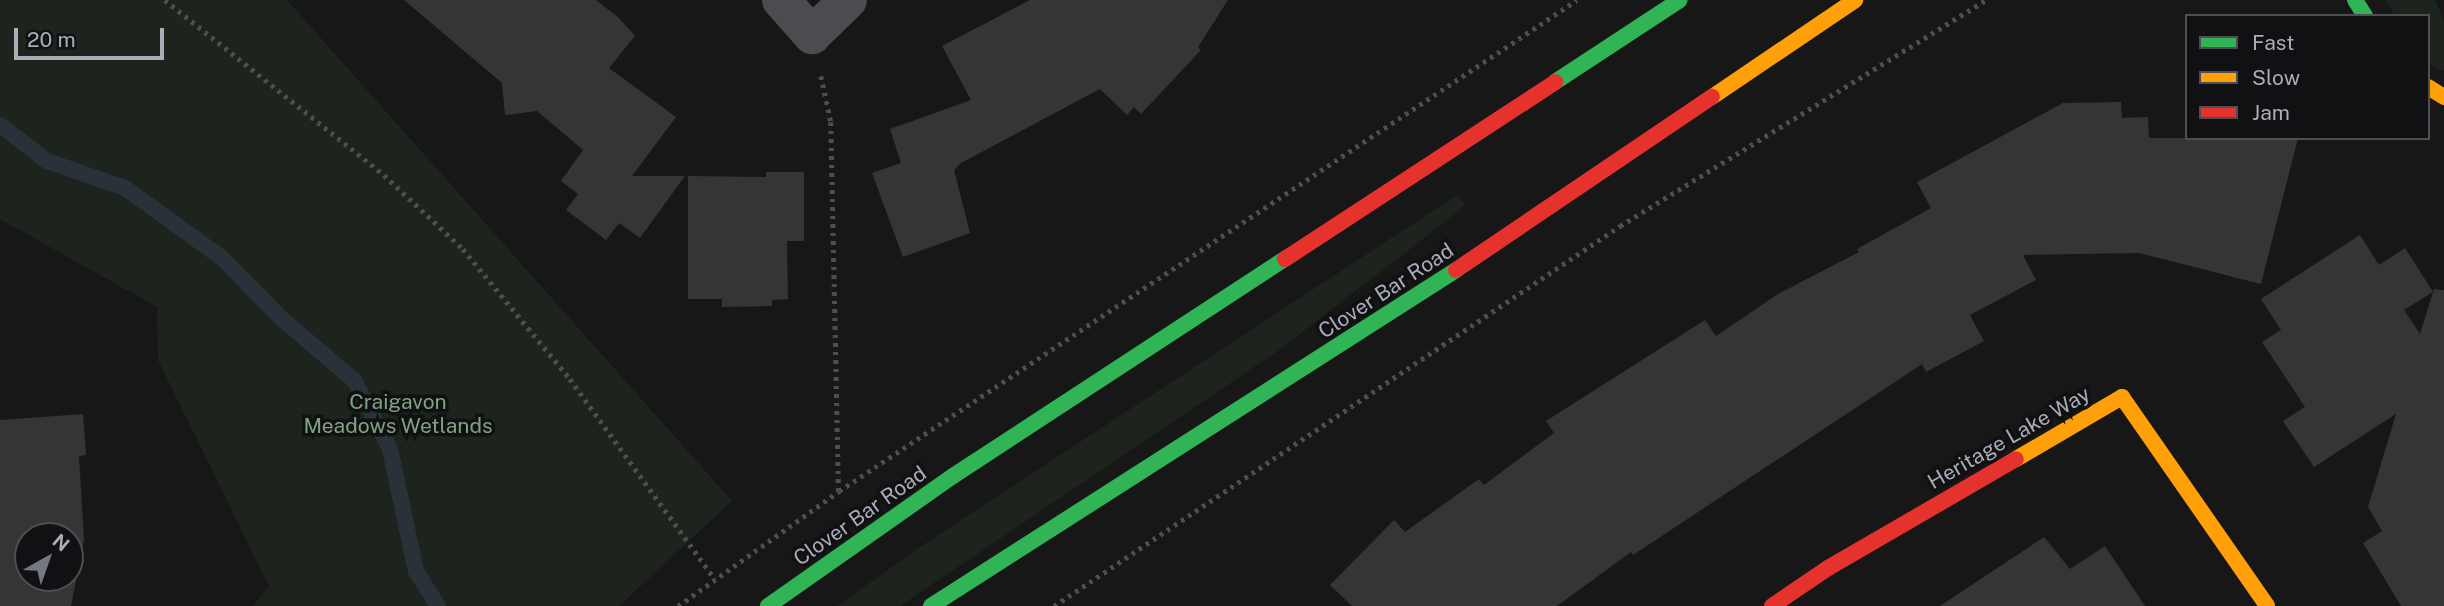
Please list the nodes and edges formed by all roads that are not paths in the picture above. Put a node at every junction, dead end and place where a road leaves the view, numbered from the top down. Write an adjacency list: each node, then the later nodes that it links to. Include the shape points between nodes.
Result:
1 (781, 0): 2 (street, via 812,35)
2 (848, 0)
3 (1679, 0): 5 (main road, Clover Bar Road, via 953,476)
4 (1856, 0): 6 (main road, Clover Bar Road, via 1375,325 1159,457)
5 (768, 606)
6 (931, 606)
7 (1772, 606): 8 (main road, Heritage Lake Way, via 1828,568 2122,397)
8 (2267, 606)

